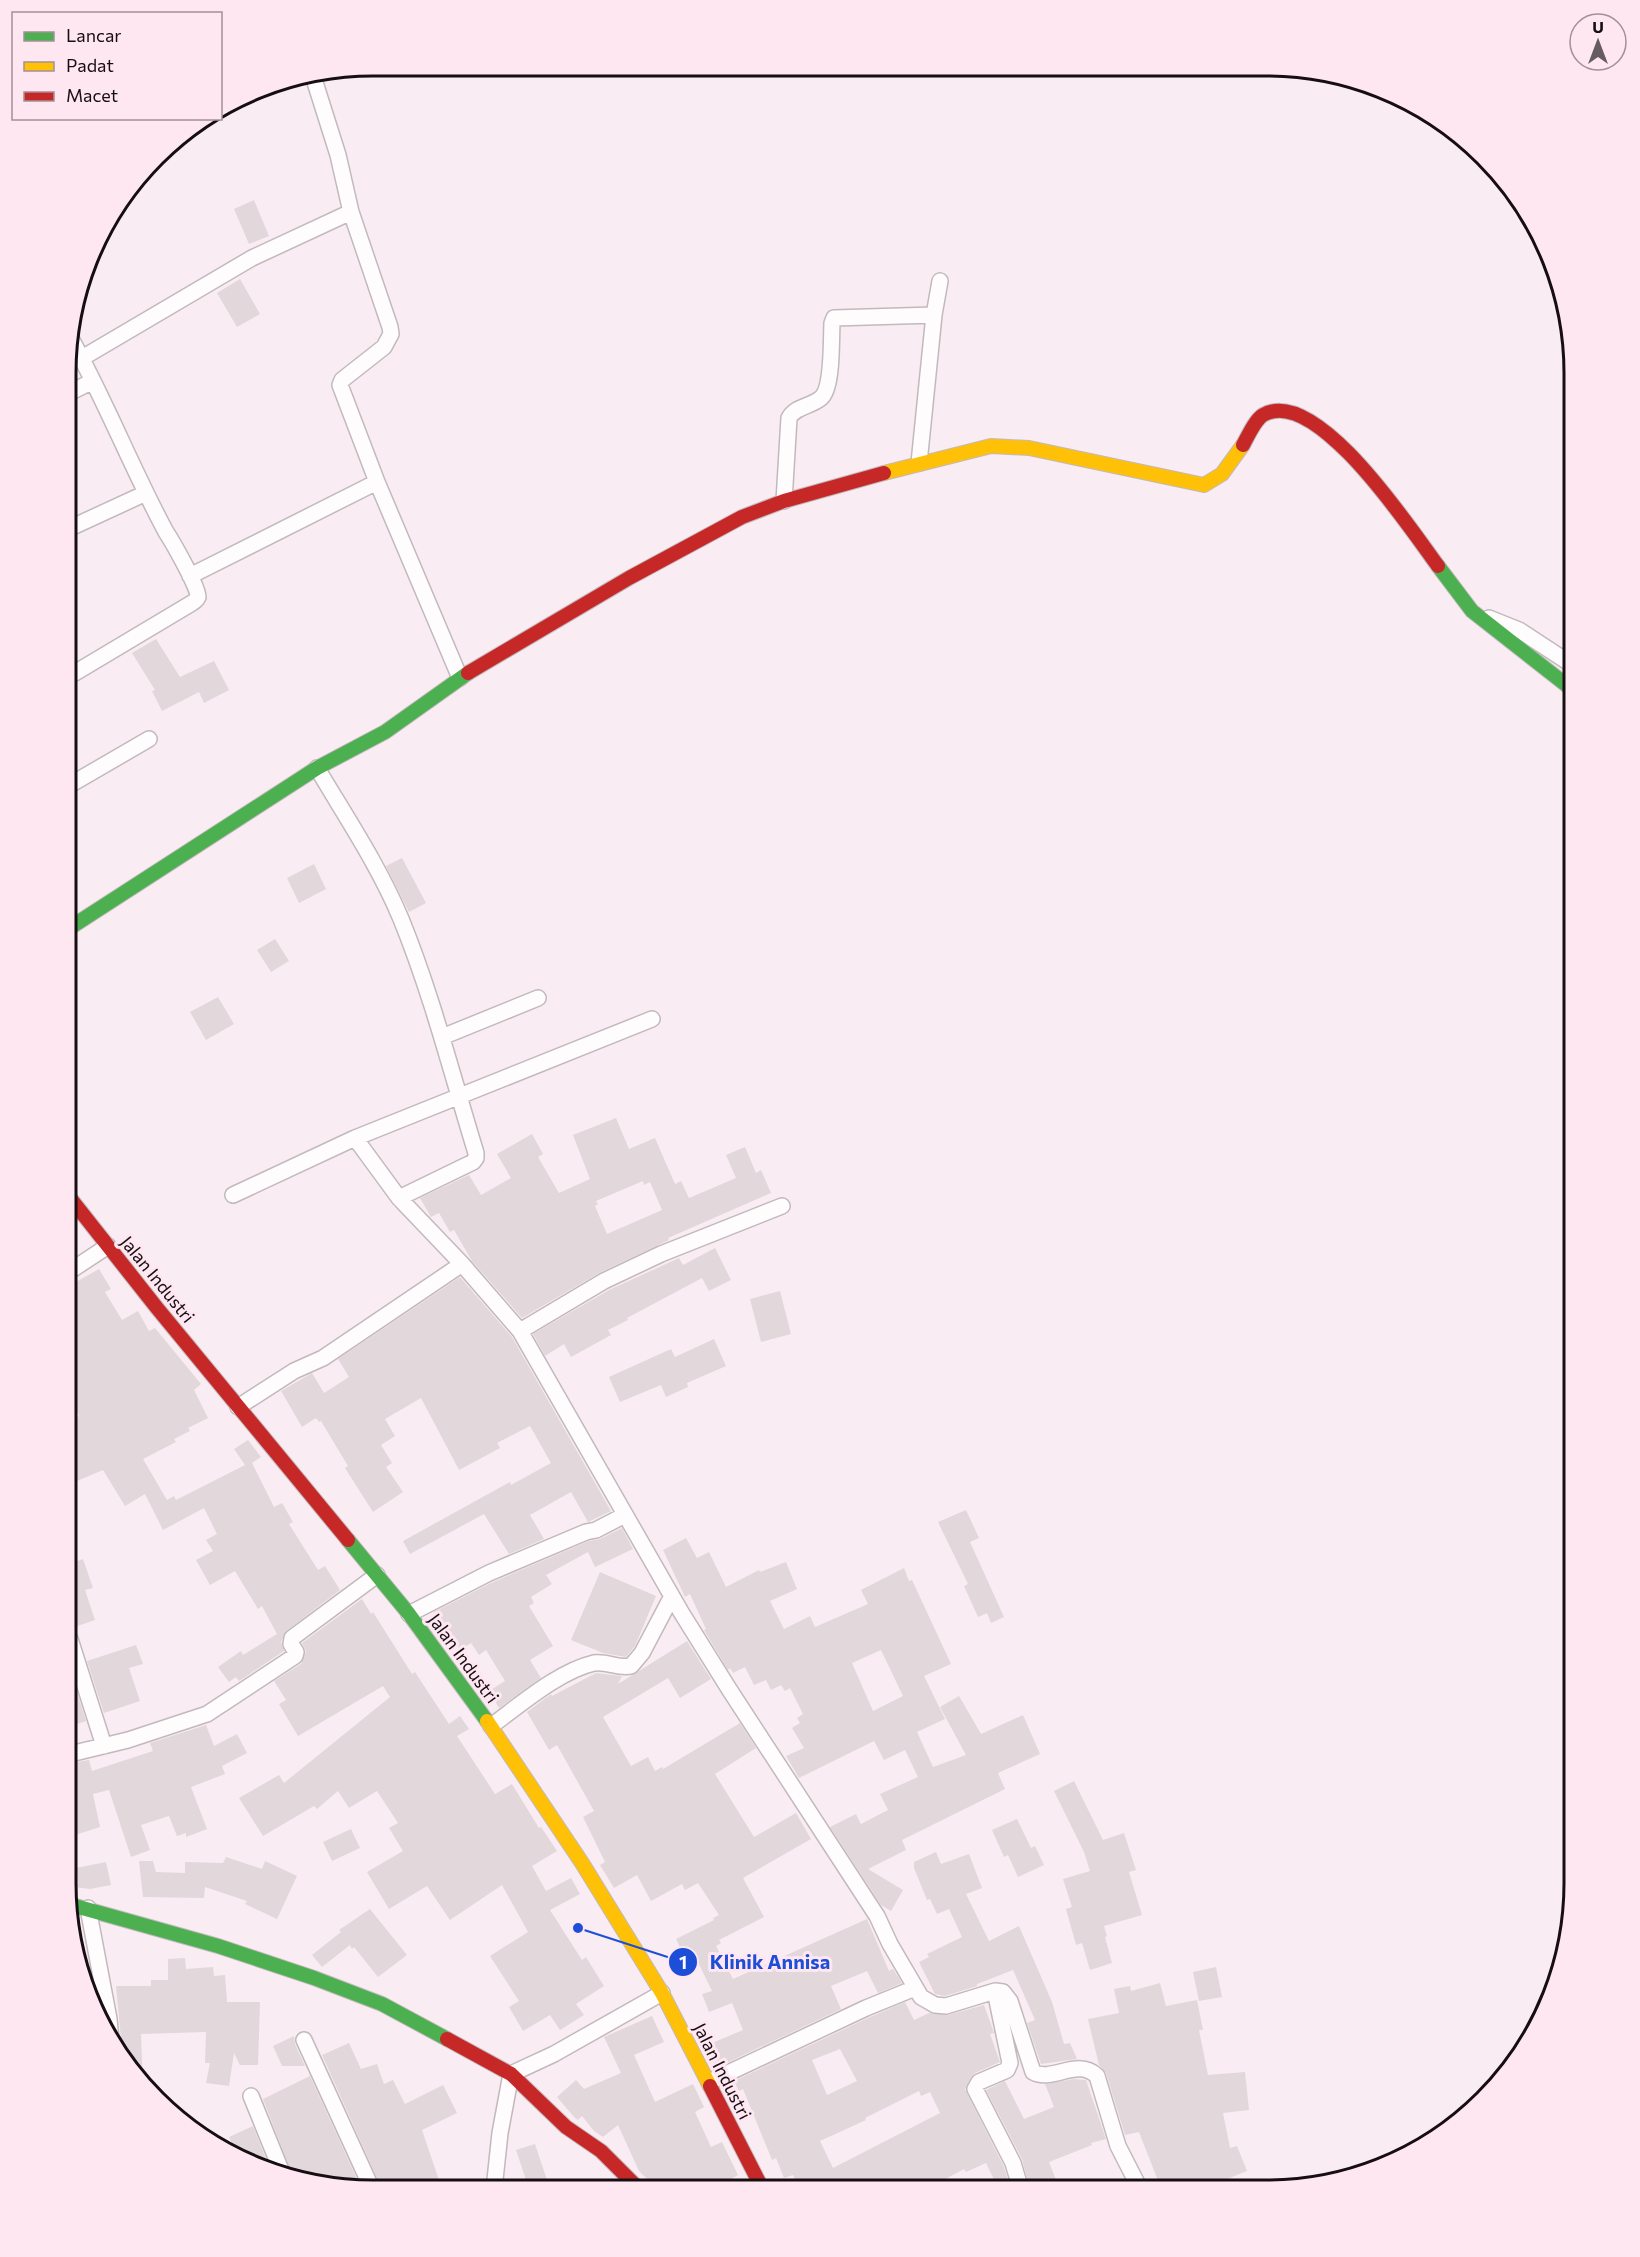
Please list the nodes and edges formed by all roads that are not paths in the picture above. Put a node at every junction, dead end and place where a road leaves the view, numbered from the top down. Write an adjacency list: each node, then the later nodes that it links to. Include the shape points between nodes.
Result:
1 (315, 82): 2 (street)
2 (351, 212): 6 (street, via 252,258); 10 (street, via 390,327 384,347 340,385)
3 (940, 281): 4 (street)
4 (934, 315): 9 (street); 12 (street, via 834,318 826,391 789,418)
5 (77, 350): 6 (street)
6 (82, 358): 7 (street)
7 (93, 381): 8 (street); 11 (street)
8 (76, 390)
9 (919, 463): 12 (main road); 15 (main road, via 991,446 1029,448 1204,485 1224,474 1262,415 1272,410 1295,411 1314,422 1369,476)
10 (377, 482): 14 (street); 18 (street)
11 (146, 494): 13 (street); 14 (street)
12 (784, 501): 18 (main road, via 742,517 681,549)
13 (76, 525)
14 (190, 576): 17 (street, via 198,599)
15 (1472, 611): 16 (street, via 1519,630); 19 (main road)
16 (1564, 659)
17 (76, 672)
18 (460, 678): 21 (main road, via 385,732)
19 (1564, 683)
20 (149, 739): 22 (street)
21 (317, 768): 23 (main road); 26 (street, via 400,917)
22 (76, 781)
23 (76, 924)
24 (538, 998): 26 (street)
25 (652, 1019): 27 (street)
26 (442, 1037): 27 (street)
27 (459, 1096): 28 (street); 30 (street, via 475,1161)
28 (355, 1138): 29 (street); 30 (street)
29 (233, 1195)
30 (399, 1198): 34 (street)
31 (76, 1205): 33 (main road, Jalan Industri)
32 (782, 1206): 36 (street, via 613,1276)
33 (108, 1246): 35 (street); 37 (main road, Jalan Industri)
34 (462, 1264): 36 (street); 37 (street, via 323,1358 294,1371)
35 (76, 1267)
36 (520, 1331): 38 (street)
37 (238, 1407): 39 (main road, Jalan Industri)
38 (625, 1515): 40 (street); 41 (street, via 489,1573)
39 (377, 1575): 41 (main road, Jalan Industri); 44 (street, via 292,1638 295,1656 207,1714)
40 (672, 1596): 43 (street, via 631,1666 599,1662 584,1666); 48 (street, via 877,1916)
41 (409, 1614): 43 (main road, Jalan Industri)
42 (76, 1658): 44 (street)
43 (491, 1726): 50 (main road, Jalan Industri)
44 (104, 1746): 45 (street)
45 (76, 1753)
46 (77, 1906): 47 (main road)
47 (88, 1908): 51 (street); 53 (main road, via 218,1946 382,2004)
48 (915, 1988): 49 (street, via 921,1997 946,2006); 54 (street)
49 (995, 1991): 61 (street, via 1010,2063 1007,2070 979,2082 975,2090); 62 (street, via 1003,1992 1010,2001 1034,2072 1046,2075 1083,2069 1097,2076 1118,2146)
50 (662, 1993): 53 (street); 54 (main road, Jalan Industri)
51 (102, 2003)
52 (304, 2040): 57 (street)
53 (511, 2074): 58 (street); 59 (main road)
54 (709, 2082): 60 (main road, Jalan Industri)
55 (251, 2096): 56 (street)
56 (279, 2165)
57 (368, 2180)
58 (495, 2180)
59 (630, 2180)
60 (758, 2180)
61 (1018, 2180)
62 (1135, 2180)

